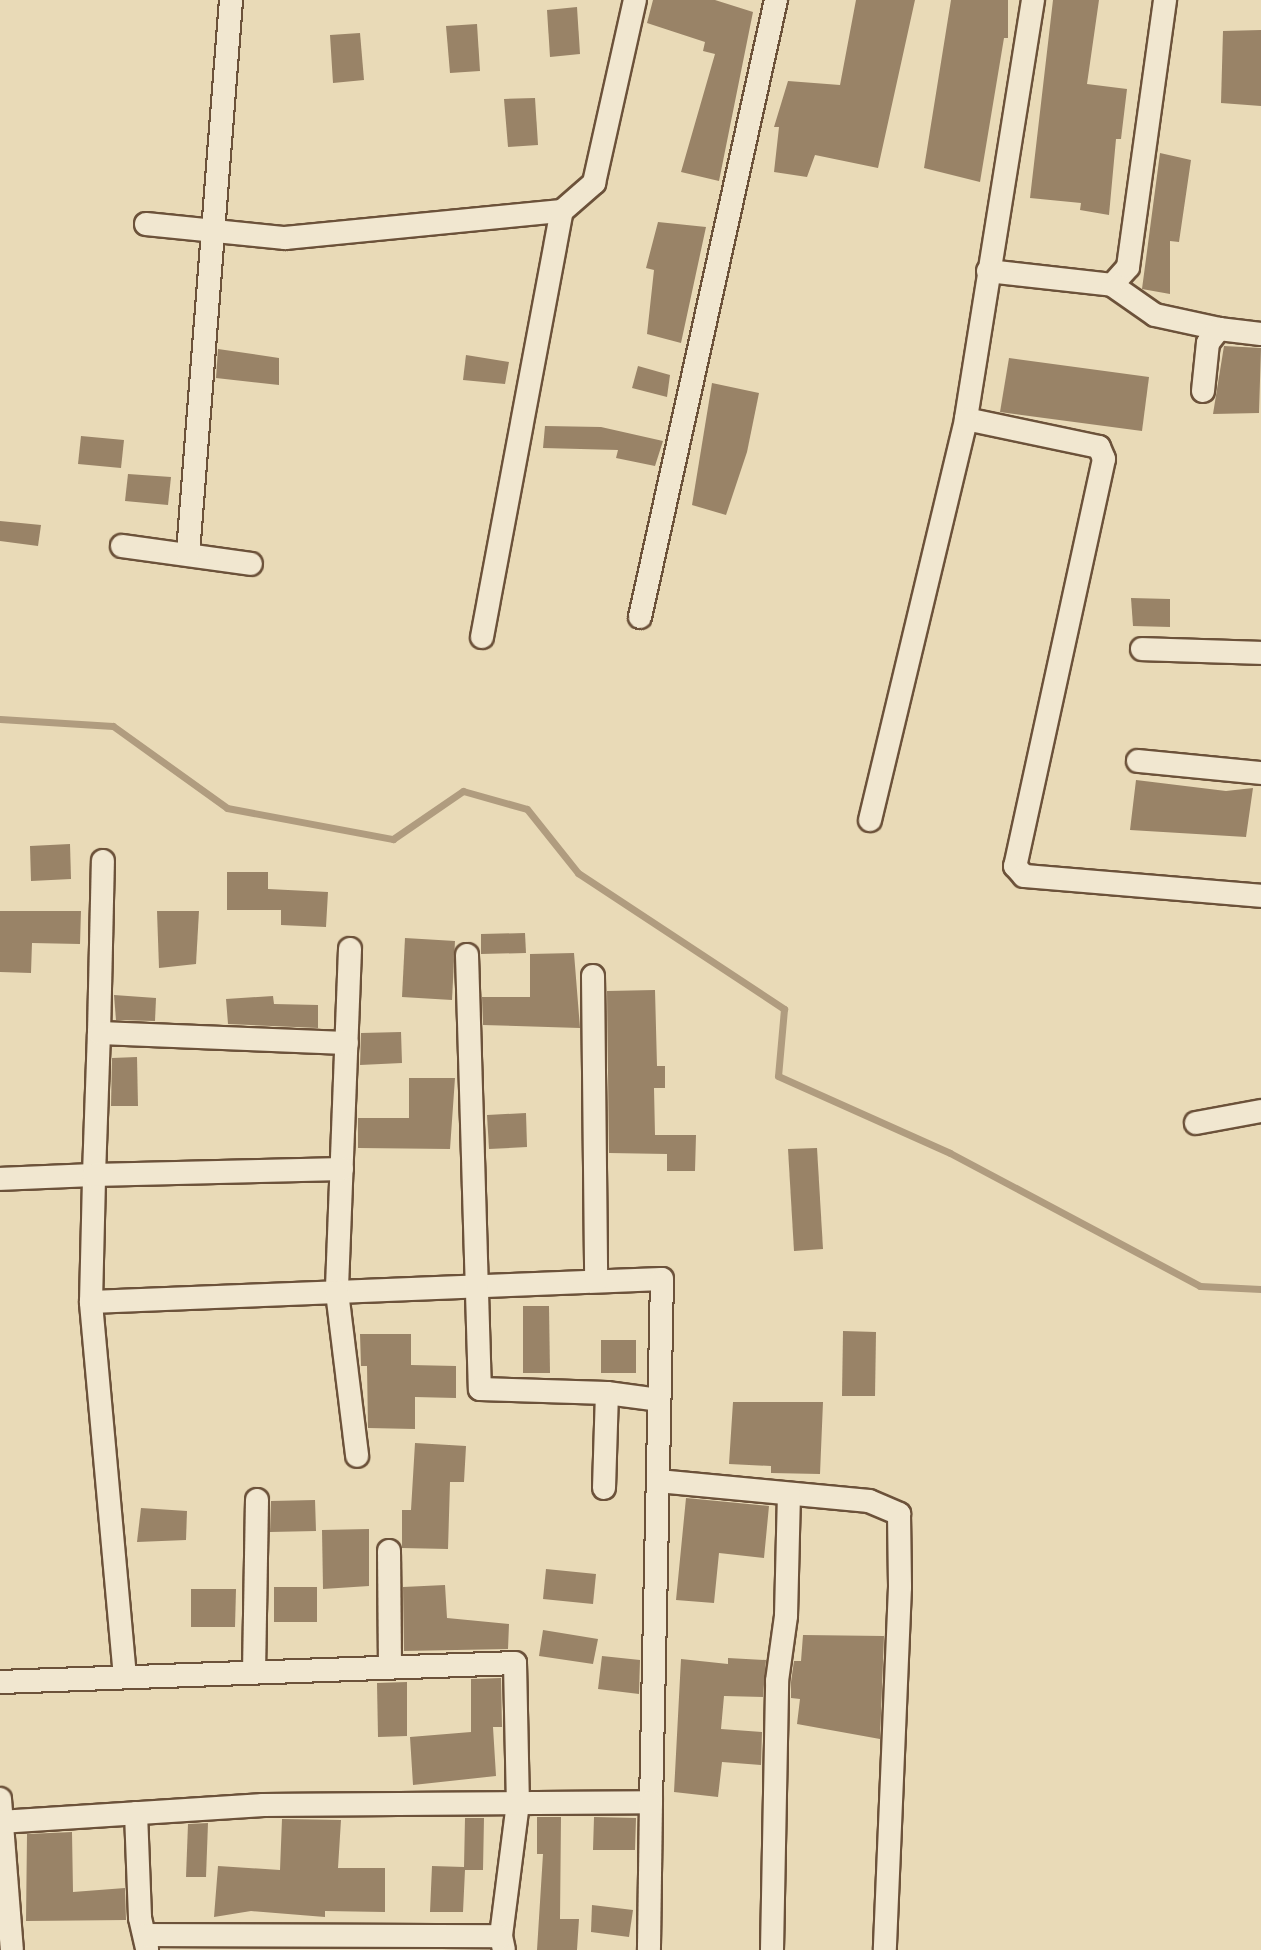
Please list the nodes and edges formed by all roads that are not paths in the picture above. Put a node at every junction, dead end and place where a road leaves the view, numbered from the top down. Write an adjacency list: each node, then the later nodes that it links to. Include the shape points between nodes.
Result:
1 (231, 0): 8 (street)
2 (635, 0): 6 (street, via 594,183)
3 (776, 0): 18 (street)
4 (1033, 0): 9 (street)
5 (1165, 0): 10 (street, via 1128,267)
6 (562, 211): 8 (street, via 285,238); 19 (street)
7 (146, 224): 8 (street)
8 (213, 231): 16 (street)
9 (988, 271): 10 (street); 14 (street)
10 (1112, 285): 11 (street, via 1155,315)
11 (1219, 329): 12 (street); 13 (street, via 1208,343)
12 (1261, 334)
13 (1203, 391)
14 (966, 419): 24 (street); 26 (street, via 1099,447 1104,459 1015,866 1024,876)
15 (122, 546): 16 (street)
16 (188, 553): 17 (street)
17 (251, 564)
18 (640, 617)
19 (482, 637)
20 (1142, 649): 21 (street)
21 (1261, 653)
22 (1138, 761): 23 (street)
23 (1261, 773)
24 (870, 820)
25 (103, 861): 30 (street)
26 (1261, 896)
27 (350, 949): 31 (street)
28 (467, 955): 38 (street)
29 (593, 976): 37 (street)
30 (99, 1033): 31 (street); 35 (street)
31 (347, 1043): 34 (street)
32 (1261, 1111): 33 (street)
33 (1196, 1123)
34 (342, 1169): 35 (street); 39 (street)
35 (94, 1175): 36 (street); 40 (street)
36 (0, 1179)
37 (596, 1281): 38 (street); 42 (street, via 662,1279)
38 (475, 1288): 39 (street); 41 (street, via 480,1389)
39 (337, 1292): 40 (street); 43 (street)
40 (91, 1302): 51 (street)
41 (607, 1393): 42 (street); 45 (street)
42 (659, 1400): 44 (street)
43 (357, 1456)
44 (658, 1481): 46 (street); 54 (street)
45 (604, 1488)
46 (789, 1494): 62 (street, via 786,1616 777,1681); 63 (street, via 869,1501 899,1514)
47 (257, 1500): 50 (street)
48 (389, 1551): 49 (street)
49 (390, 1667): 50 (street); 55 (street, via 515,1663)
50 (254, 1672): 51 (street)
51 (125, 1677): 52 (street)
52 (0, 1682)
53 (0, 1799): 57 (street)
54 (651, 1802): 55 (street); 61 (street)
55 (518, 1803): 56 (street, via 263,1805); 59 (street)
56 (136, 1813): 57 (street); 58 (street, via 140,1918)
57 (2, 1822): 60 (street)
58 (146, 1943): 59 (street)
59 (502, 1943)
60 (12, 1950)
61 (649, 1950)
62 (772, 1950)
63 (885, 1950)

